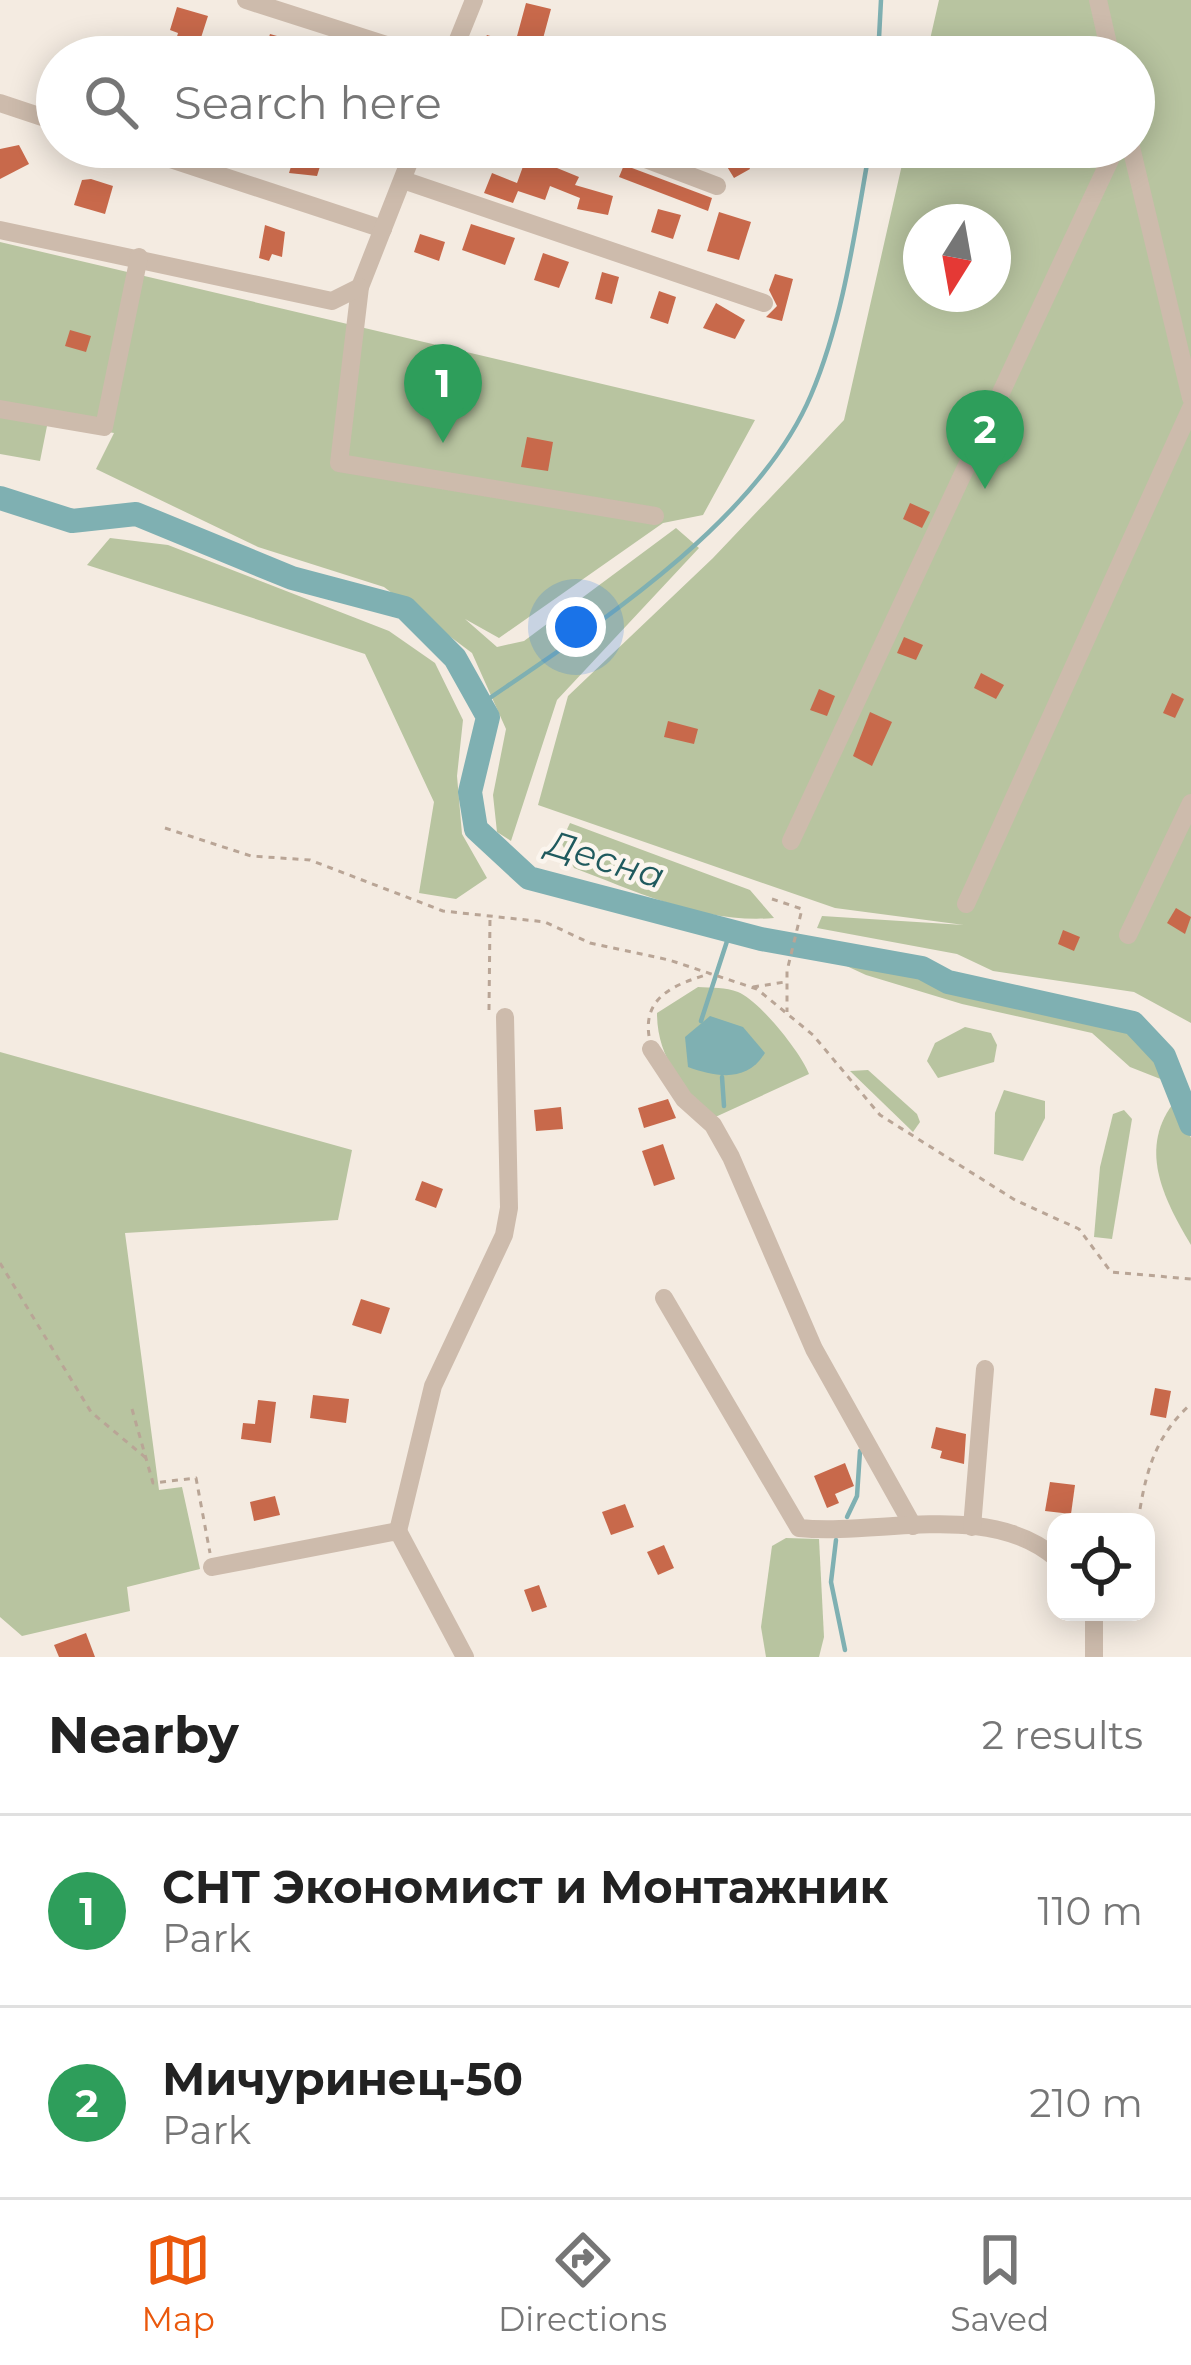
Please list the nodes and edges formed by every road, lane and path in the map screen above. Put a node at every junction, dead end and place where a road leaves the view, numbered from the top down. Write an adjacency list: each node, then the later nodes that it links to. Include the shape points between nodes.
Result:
1 (246, 0): 4 (street)
2 (474, 0): 5 (street)
3 (1098, 0): 6 (street)
4 (358, 36)
5 (459, 36)
6 (1106, 36)
7 (0, 103): 8 (street)
8 (36, 115)
9 (198, 168): 16 (street)
10 (407, 168): 14 (street)
11 (669, 168): 15 (street)
12 (1106, 168): 27 (street)
13 (1136, 168): 21 (street)
14 (403, 179): 16 (street); 20 (street)
15 (716, 186)
16 (383, 229): 19 (street)
17 (0, 230): 18 (street)
18 (139, 257): 19 (street, via 332,301); 23 (street, via 104,427)
19 (360, 287): 24 (street, via 339,463)
20 (764, 303)
21 (1191, 398)
22 (1191, 408): 29 (street)
23 (0, 409)
24 (655, 516)
25 (1191, 803): 31 (street)
26 (166, 828): 30 (path, via 250,856 310,860 418,904)
27 (791, 841)
28 (772, 899): 33 (path, via 802,909)
29 (966, 904)
30 (490, 917): 32 (path, via 545,922 590,943); 36 (path, via 490,1015)
31 (1128, 935)
32 (710, 974): 34 (path); 37 (path, via 678,983 652,1004)
33 (786, 982): 34 (path); 35 (path)
34 (752, 987): 35 (path)
35 (788, 1014): 39 (path, via 880,1115 1015,1200 1079,1229 1111,1272)
36 (505, 1017): 48 (street, via 504,1235 433,1386)
37 (651, 1049): 46 (street, via 731,1157 814,1349)
38 (0, 1263): 44 (path, via 91,1412)
39 (1191, 1279)
40 (664, 1298): 46 (street, via 799,1528)
41 (985, 1370): 47 (street)
42 (1191, 1404): 45 (path, via 1170,1422 1148,1466)
43 (132, 1409): 44 (path)
44 (146, 1458): 50 (path, via 153,1483 196,1478)
45 (1140, 1510)
46 (914, 1526): 47 (street)
47 (972, 1527): 49 (street, via 1034,1539)
48 (398, 1531): 50 (street); 52 (street)
49 (1047, 1550)
50 (212, 1567)
51 (1094, 1621): 53 (street)
52 (465, 1657)
53 (1094, 1657)

